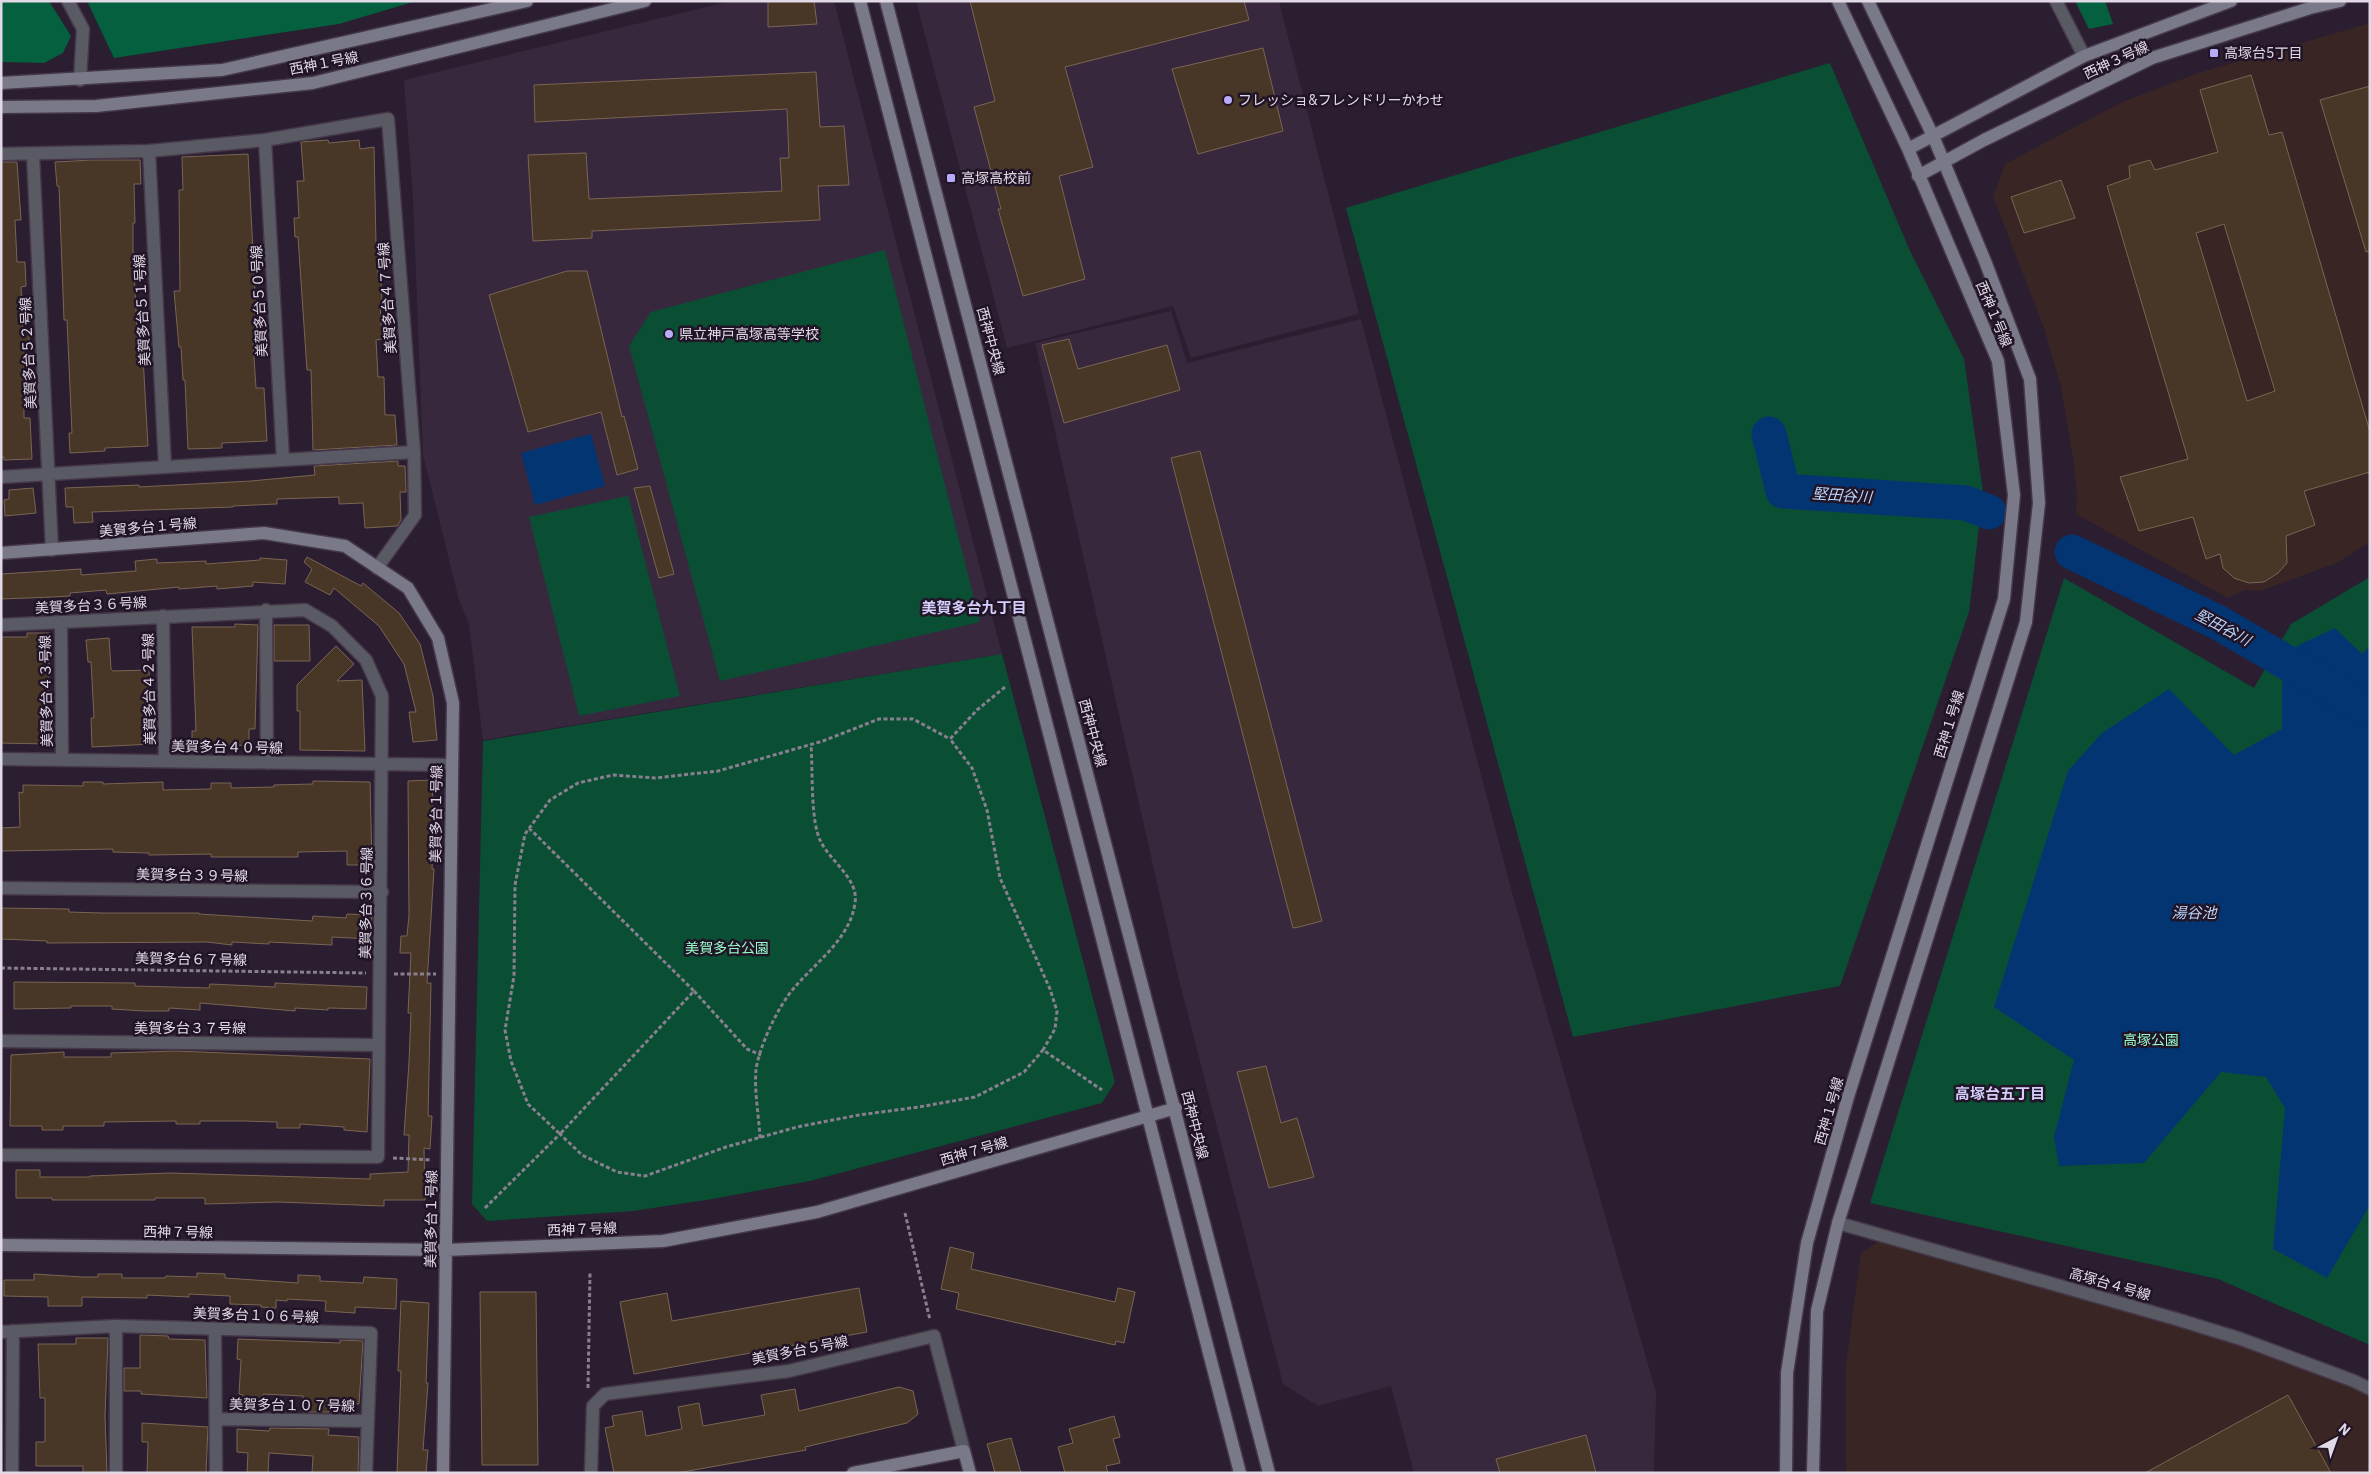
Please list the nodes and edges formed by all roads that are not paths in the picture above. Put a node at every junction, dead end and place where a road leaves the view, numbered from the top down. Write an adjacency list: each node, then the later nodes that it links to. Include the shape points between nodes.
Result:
1 (68, 1): 12 (street, via 82,29)
2 (527, 1): 12 (street, 西神１号線, via 222,70)
3 (645, 1): 14 (street, 西神１号線, via 313,83 96,106)
4 (860, 1): 46 (street)
5 (886, 1): 45 (street, 西神中央線)
6 (1838, 1): 17 (street, 西神１号線)
7 (1868, 1): 15 (street, 西神１号線)
8 (2056, 1): 11 (street)
9 (2231, 1): 11 (street, 西神３号線)
10 (2340, 1): 21 (street, 西神３号線, via 2152,58)
11 (2084, 56): 15 (street, 西神３号線)
12 (80, 80): 13 (street, 西神１号線)
13 (1, 82)
14 (1, 107)
15 (1933, 136): 17 (street, 西神３号線); 21 (street, 西神１号線)
16 (264, 140): 18 (street, 美賀多台４７号線); 23 (street, 美賀多台４７号線, via 388,119); 24 (street, 美賀多台５０号線)
17 (1908, 149): 22 (street, 西神１号線)
18 (149, 151): 20 (street, 美賀多台４７号線); 25 (street, 美賀多台５１号線)
19 (1, 154): 20 (street, 美賀多台４７号線)
20 (34, 155): 26 (street, 美賀多台５２号線)
21 (1944, 162): 22 (street, 西神３号線); 48 (street, 西神１号線, via 2030,379 2039,503 2026,622)
22 (1918, 176): 68 (street, 西神１号線, via 1998,361 2014,495 2004,599 1848,1097 1807,1243 1787,1373)
23 (414, 452): 24 (street); 30 (street, via 414,515)
24 (283, 460): 25 (street)
25 (165, 467): 26 (street)
26 (48, 474): 27 (street); 28 (street, 美賀多台５２号線)
27 (1, 477)
28 (52, 550): 29 (street, 美賀多台１号線); 30 (street, 美賀多台１号線, via 264,533 345,546)
29 (1, 553)
30 (377, 568): 40 (street, 美賀多台１号線, via 408,588 438,638 453,703)
31 (266, 610): 32 (street, 美賀多台３６号線); 38 (street); 39 (street, 美賀多台３６号線, via 305,610 332,626 366,660 382,696)
32 (163, 616): 33 (street, 美賀多台３６号線); 37 (street, 美賀多台４２号線)
33 (61, 622): 34 (street, 美賀多台３６号線); 36 (street, 美賀多台４３号線)
34 (1, 625)
35 (1, 759): 36 (street, 美賀多台４０号線)
36 (62, 760): 37 (street, 美賀多台４０号線)
37 (165, 761): 38 (street, 美賀多台４０号線)
38 (267, 763): 39 (street, 美賀多台４０号線)
39 (383, 765): 40 (street, 美賀多台４０号線); 42 (street, 美賀多台３６号線)
40 (452, 765): 50 (street, 美賀多台１号線)
41 (1, 888): 42 (street, 美賀多台３９号線)
42 (382, 892): 44 (street, 美賀多台３６号線)
43 (1, 1041): 44 (street, 美賀多台３７号線)
44 (379, 1045): 47 (street, 美賀多台３６号線, via 378,1157)
45 (1176, 1108): 46 (street, 西神７号線); 67 (street, 西神中央線)
46 (1148, 1116): 50 (street, 西神７号線, via 807,1214 663,1241); 66 (street)
47 (1, 1155)
48 (1838, 1223): 54 (street, 高塚台４号線, via 2241,1339); 69 (street, 西神１号線, via 1817,1311)
49 (1, 1245): 50 (street, 西神７号線)
50 (446, 1250): 62 (street, 美賀多台１号線)
51 (116, 1326): 52 (street, 美賀多台１０６号線); 53 (street, 美賀多台１０６号線); 59 (street)
52 (215, 1329): 55 (street); 56 (street, 美賀多台１０６号線, via 371,1333)
53 (7, 1331): 58 (street)
54 (2370, 1389)
55 (216, 1419): 56 (street, 美賀多台１０７号線); 60 (street)
56 (368, 1422): 61 (street, 美賀多台１０６号線)
57 (964, 1450): 63 (street, 美賀多台５号線, via 934,1336 789,1371 606,1394 593,1406); 64 (street); 65 (street)
58 (12, 1473)
59 (116, 1473)
60 (216, 1473)
61 (366, 1473)
62 (443, 1473)
63 (591, 1473)
64 (853, 1473)
65 (970, 1473)
66 (1240, 1473)
67 (1269, 1473)
68 (1786, 1473)
69 (1813, 1473)

